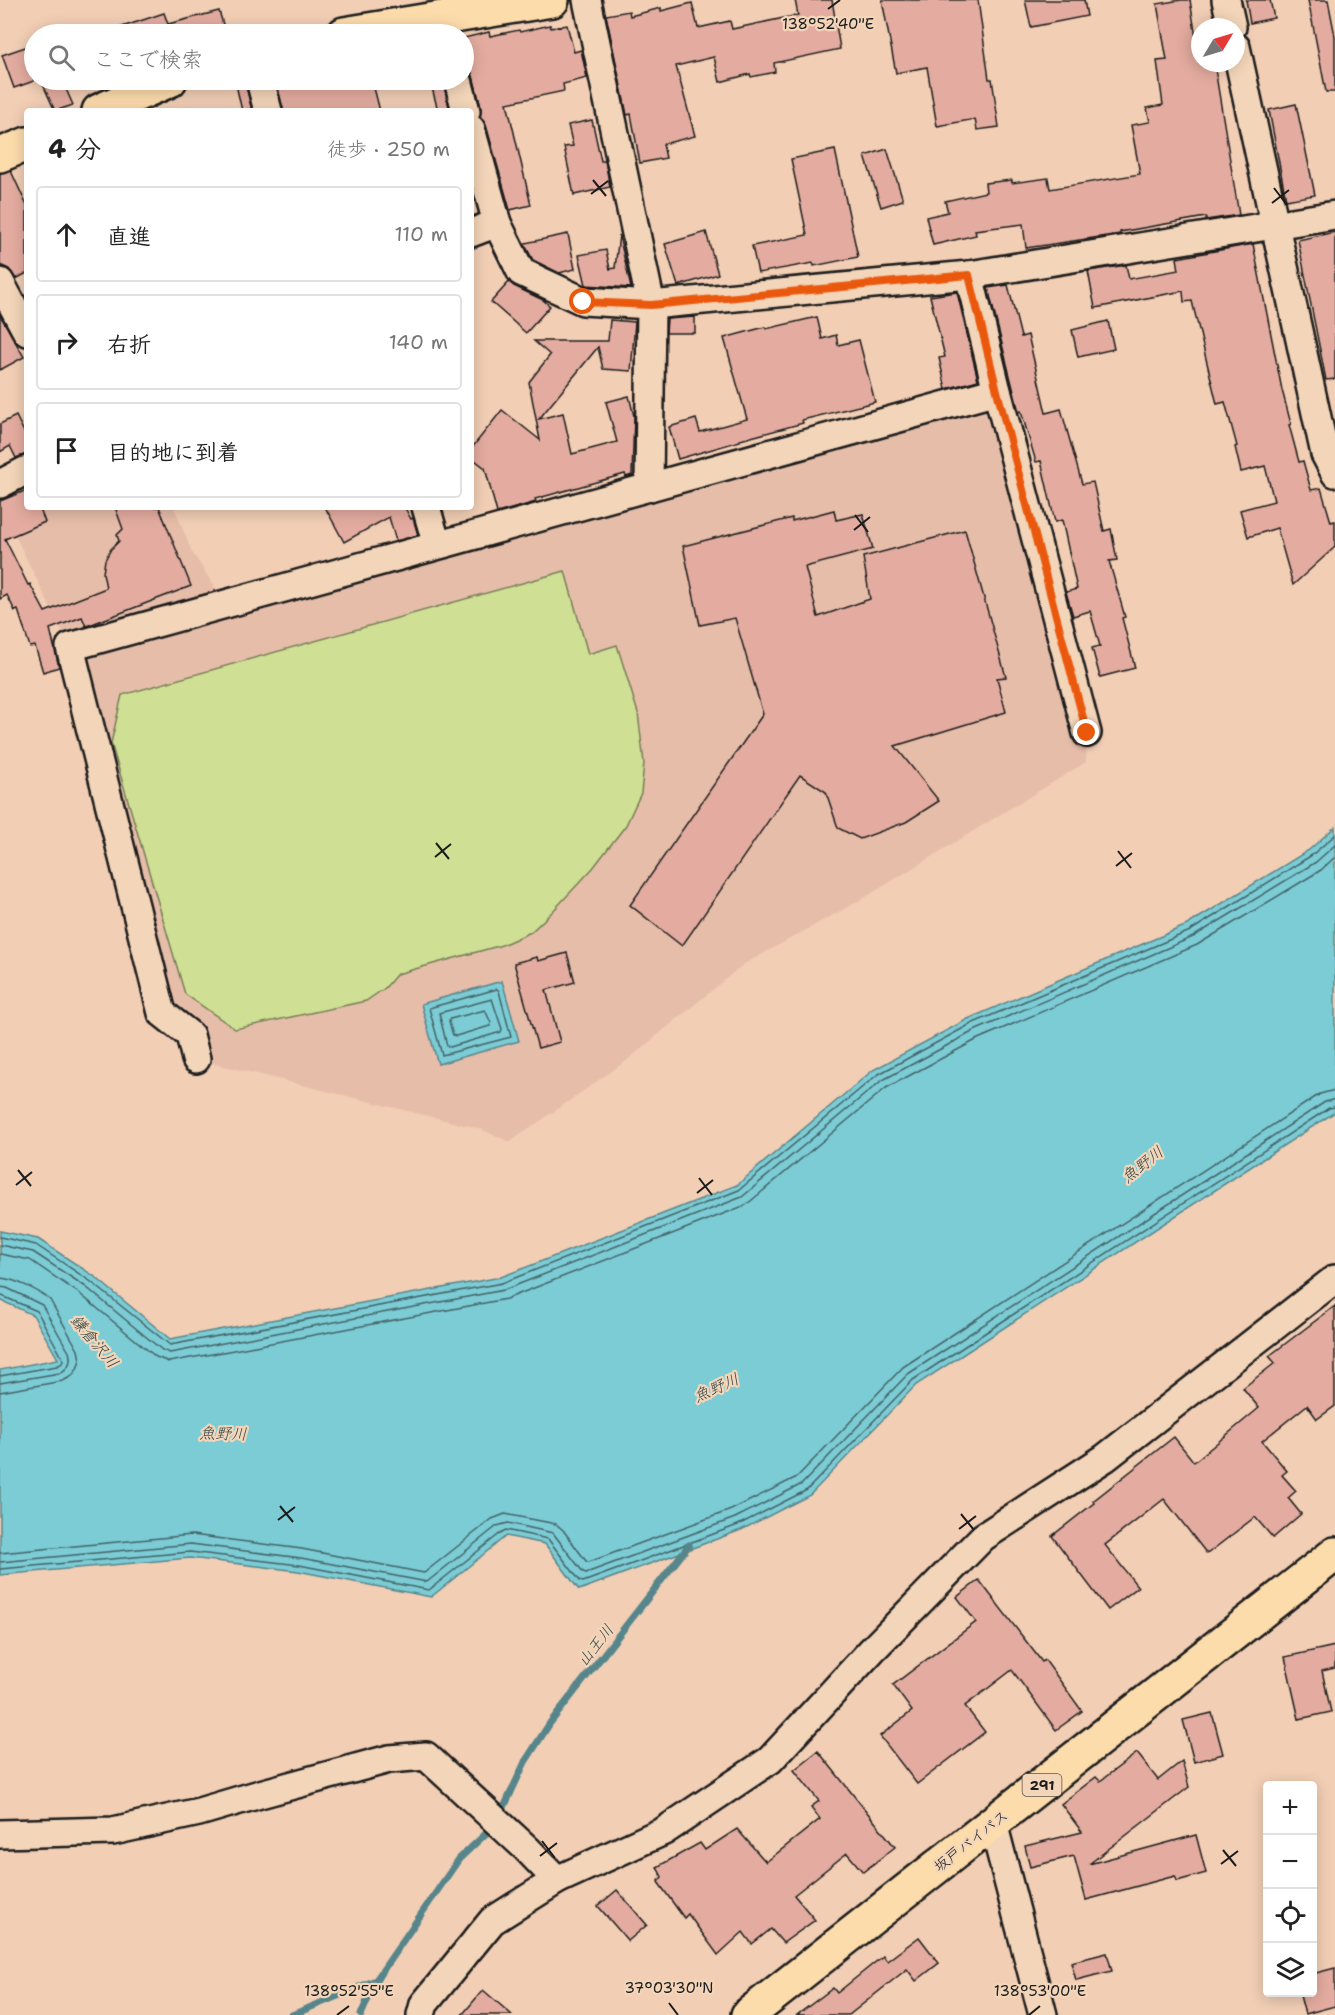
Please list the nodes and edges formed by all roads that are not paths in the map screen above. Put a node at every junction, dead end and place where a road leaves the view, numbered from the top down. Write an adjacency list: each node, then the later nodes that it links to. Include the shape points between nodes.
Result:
1 (552, 0): 4 (main road)
2 (587, 0): 23 (street)
3 (1226, 0): 5 (street)
4 (456, 16): 6 (main road)
5 (1230, 18)
6 (406, 24)
7 (1242, 72): 19 (street)
8 (147, 90): 11 (main road)
9 (263, 90): 12 (street)
10 (461, 90): 13 (street)
11 (106, 108)
12 (267, 108)
13 (465, 108)
14 (474, 140): 18 (street)
15 (24, 145): 16 (main road)
16 (0, 155)
17 (1335, 215): 19 (street)
18 (497, 223): 20 (street); 23 (street, via 521,272 583,302)
19 (1274, 224): 21 (street); 27 (street, via 1325,454)
20 (474, 232)
21 (969, 275): 23 (street); 25 (street)
22 (0, 282): 24 (street)
23 (651, 305): 29 (street)
24 (24, 326)
25 (997, 391): 29 (street); 32 (street)
26 (24, 472): 28 (street)
27 (1335, 473)
28 (0, 484)
29 (649, 487): 31 (street)
30 (427, 510): 31 (street)
31 (437, 546): 33 (street, via 70,647 162,1013 190,1035)
32 (1087, 733)
33 (196, 1059)
34 (1335, 1279): 38 (street, via 1105,1458 982,1537 770,1760 664,1831)
35 (1335, 1554): 36 (main road, 坂戸バイパス / 291)
36 (993, 1823): 40 (main road, 坂戸バイパス / 291); 41 (street)
37 (0, 1834): 38 (street, via 113,1831 199,1812 389,1759 426,1756)
38 (557, 1880): 39 (street, via 492,1921 424,2004)
39 (421, 2015)
40 (748, 2015)
41 (1043, 2015)

